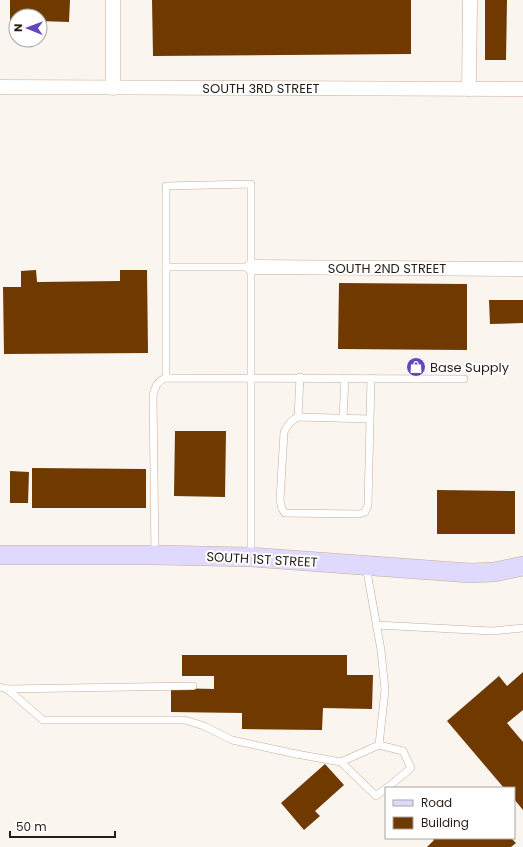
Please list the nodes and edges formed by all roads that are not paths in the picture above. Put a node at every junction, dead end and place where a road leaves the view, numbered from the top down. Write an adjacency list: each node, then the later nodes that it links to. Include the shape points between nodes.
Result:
1 (113, 0): 4 (street)
2 (470, 0): 6 (street)
3 (0, 87): 4 (street, SOUTH 3RD STREET)
4 (113, 88): 6 (street, SOUTH 3RD STREET)
5 (523, 88): 6 (street, SOUTH 3RD STREET)
6 (469, 89)
7 (166, 267): 8 (lane); 8 (lane, via 166,186 251,184); 11 (lane)
8 (251, 267): 9 (street, SOUTH 2ND STREET); 10 (lane)
9 (523, 269)
10 (251, 377): 11 (lane); 12 (lane); 21 (lane)
11 (166, 378): 20 (lane, via 157,384 153,396)
12 (300, 378): 13 (lane); 16 (lane)
13 (344, 378): 14 (lane); 17 (lane)
14 (371, 378): 15 (lane); 18 (lane)
15 (464, 378)
16 (298, 417): 17 (lane); 18 (lane, via 293,419 284,432 280,500 285,513 365,512 368,505)
17 (343, 418): 18 (lane)
18 (370, 419)
19 (0, 555): 20 (street, SOUTH 1ST STREET)
20 (155, 555): 21 (street, SOUTH 1ST STREET)
21 (251, 557): 22 (street, SOUTH 1ST STREET)
22 (366, 564): 23 (street, SOUTH 1ST STREET, via 470,573); 24 (lane)
23 (522, 569)
24 (376, 625): 25 (lane, via 492,631); 28 (lane, via 385,690)
25 (523, 628)
26 (193, 686): 27 (lane)
27 (4, 688): 29 (lane, via 43,720 185,720 232,740)
28 (379, 745): 29 (lane); 30 (lane, via 403,751 411,768)
29 (341, 762): 31 (lane, via 376,796)
30 (387, 787)
31 (385, 789)

